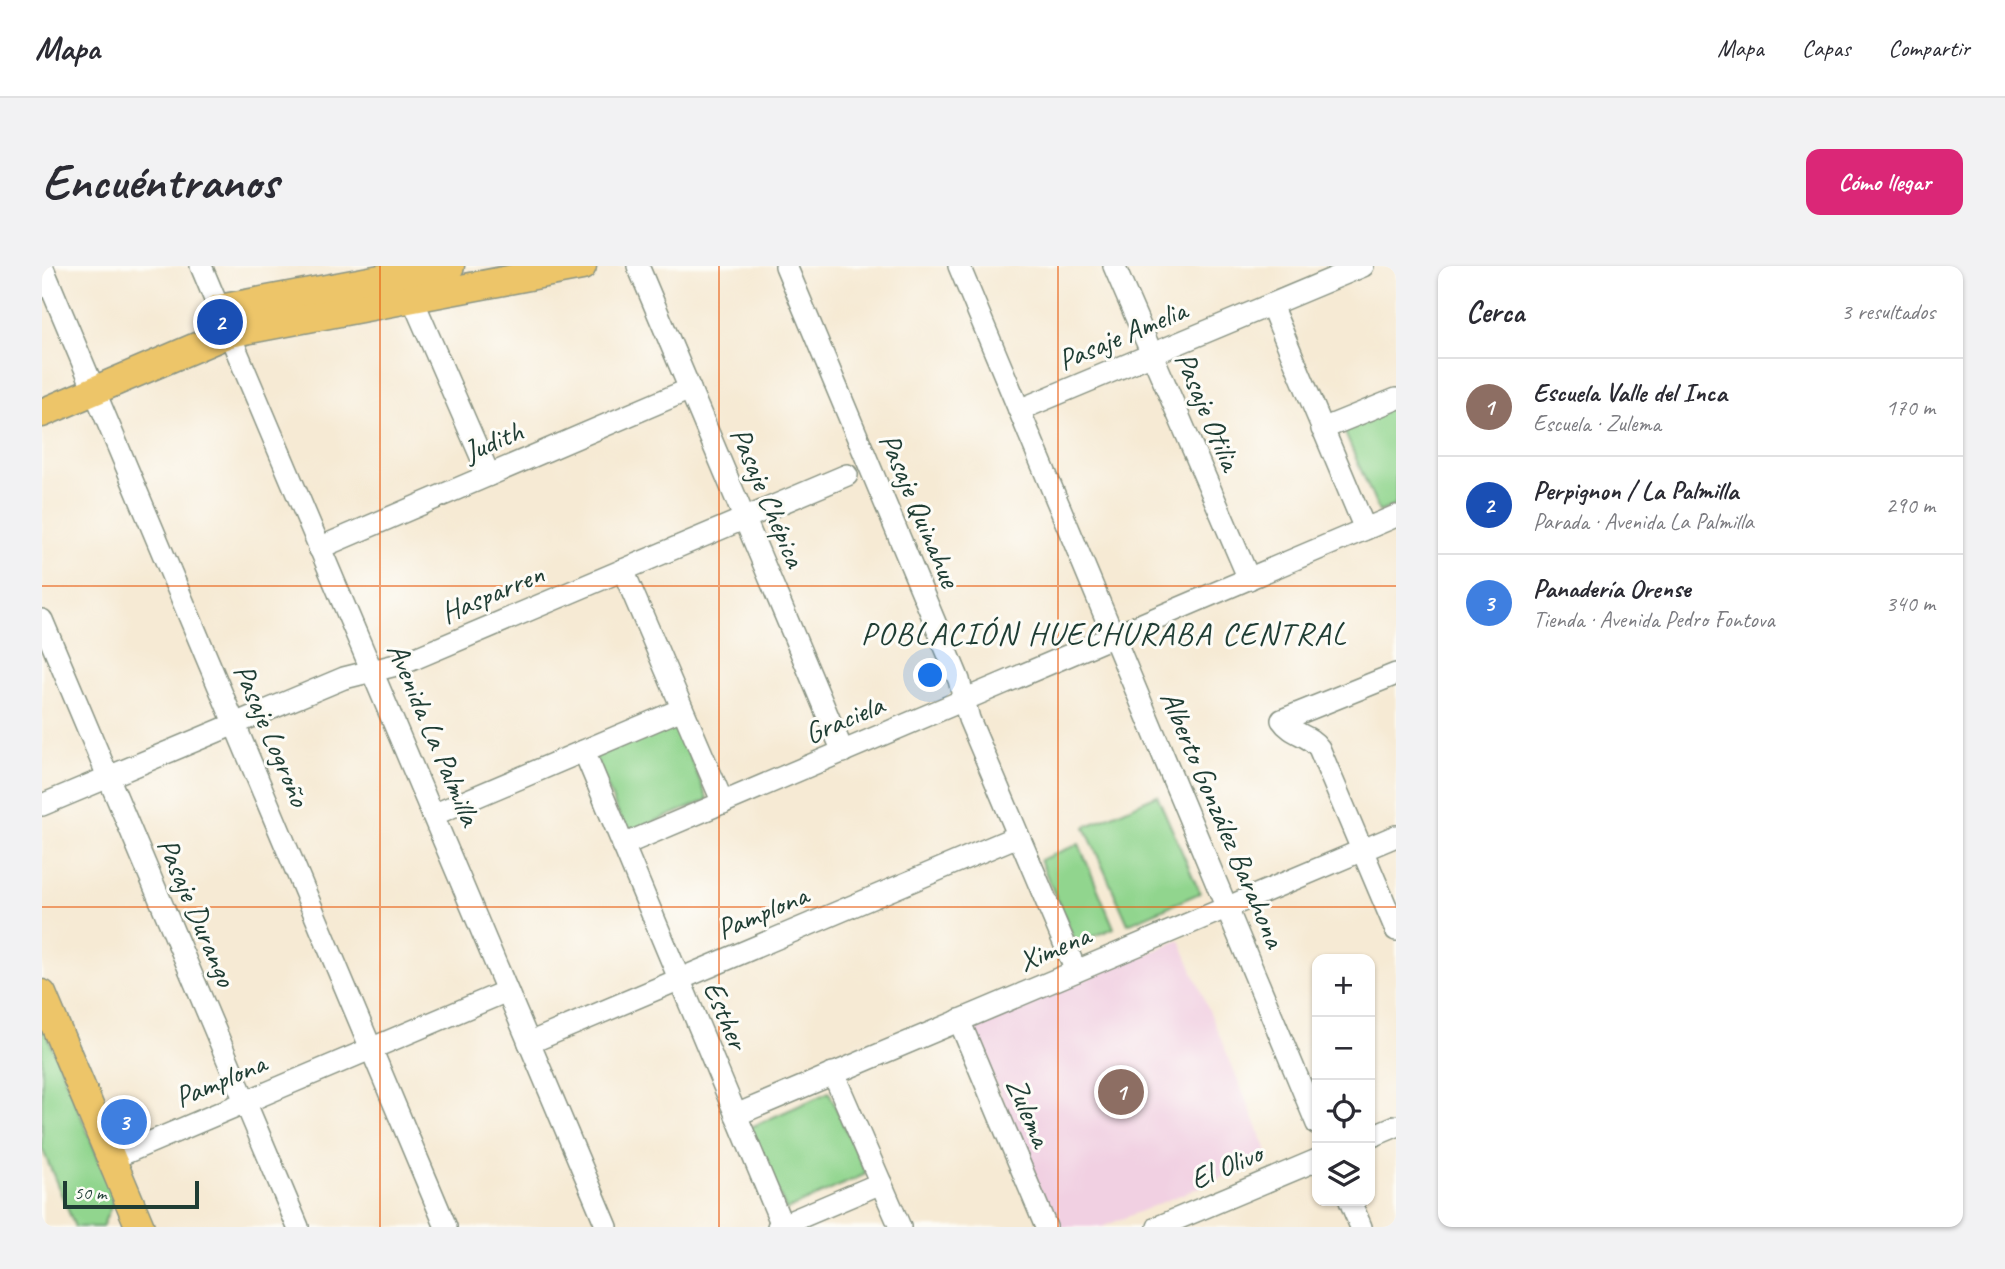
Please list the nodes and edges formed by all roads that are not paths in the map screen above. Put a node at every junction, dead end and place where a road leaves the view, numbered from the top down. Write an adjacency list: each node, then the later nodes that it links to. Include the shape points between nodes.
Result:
1 (42, 266): 16 (street, Pasaje Logroño)
2 (201, 266): 13 (street, Avenida La Palmilla)
3 (450, 266): 10 (main road)
4 (582, 266): 11 (main road)
5 (638, 266): 15 (street, Pasaje Chépica)
6 (786, 266): 33 (street, Pasaje Quinahue)
7 (959, 266): 18 (street, Alberto González Barahona)
8 (1114, 266): 14 (street, Pasaje Otilia)
9 (1363, 266): 12 (street, Pasaje Amelia)
10 (360, 274): 13 (main road)
11 (412, 298): 13 (main road); 21 (street)
12 (1271, 305): 14 (street, Pasaje Amelia); 20 (street)
13 (224, 321): 16 (main road); 26 (street, Avenida La Palmilla)
14 (1152, 355): 18 (street, Pasaje Amelia); 28 (street, Pasaje Otilia)
15 (690, 389): 21 (street, Judith); 24 (street, Pasaje Chépica)
16 (95, 391): 19 (main road); 35 (street, Pasaje Logroño)
17 (1396, 399): 20 (street)
18 (1020, 410): 30 (street, Alberto González Barahona)
19 (42, 413)
20 (1322, 429): 25 (street)
21 (489, 474): 26 (street, Judith)
22 (847, 475): 24 (street, Hasparren)
23 (1396, 516): 25 (street, Graciela)
24 (745, 518): 27 (street, Hasparren); 37 (street, Pasaje Chépica)
25 (1365, 529): 28 (street, Graciela)
26 (319, 548): 31 (street, Avenida La Palmilla)
27 (623, 570): 31 (street, Hasparren, via 404,663); 34 (street)
28 (1248, 579): 30 (street, Graciela)
29 (42, 620): 38 (street, Pasaje Durango)
30 (1114, 636): 33 (street, Graciela); 46 (street, Alberto González Barahona)
31 (372, 672): 35 (street, Hasparren, via 344,678); 41 (street, Avenida La Palmilla)
32 (1396, 674): 45 (street, via 1282,720 1292,732 1309,738 1319,748)
33 (964, 700): 37 (street, Graciela); 43 (street, Pasaje Quinahue)
34 (682, 709): 36 (street); 39 (street)
35 (235, 724): 38 (street, Hasparren); 54 (street, Pasaje Logroño)
36 (584, 751): 41 (street); 44 (street, Esther)
37 (843, 752): 39 (street, Graciela)
38 (108, 777): 40 (street, Hasparren); 56 (street, Pasaje Durango)
39 (723, 803): 44 (street, Graciela)
40 (42, 805)
41 (433, 815): 50 (street, Avenida La Palmilla)
42 (1396, 835): 45 (street, Ximena)
43 (1018, 836): 48 (street, Pasaje Quinahue); 49 (street, Pamplona)
44 (623, 845): 49 (street, Esther)
45 (1362, 850): 46 (street, Ximena); 47 (street)
46 (1227, 907): 48 (street, Ximena); 57 (street, Alberto González Barahona)
47 (1396, 930)
48 (1076, 971): 52 (street, Ximena)
49 (679, 979): 53 (street, Pamplona); 58 (street, Esther)
50 (507, 991): 53 (street, Avenida La Palmilla); 54 (street, Pamplona)
51 (45, 1010): 61 (main road)
52 (959, 1020): 55 (street, Ximena); 72 (street, Zulema)
53 (529, 1043): 70 (street, Avenida La Palmilla)
54 (371, 1049): 56 (street, Pamplona); 69 (street, Pasaje Logroño)
55 (833, 1073): 58 (street, Ximena); 63 (street)
56 (245, 1102): 61 (street, Pamplona); 68 (street, Pasaje Durango)
57 (1312, 1112)
58 (736, 1115): 67 (street, Esther)
59 (1396, 1126): 60 (street)
60 (1375, 1135)
61 (111, 1158): 65 (main road)
62 (1312, 1162): 66 (street, El Olivo)
63 (881, 1183): 67 (street); 71 (street)
64 (1352, 1206): 74 (street)
65 (133, 1220)
66 (1185, 1222): 73 (street, El Olivo)
67 (780, 1226)
68 (298, 1227)
69 (446, 1227)
70 (607, 1227)
71 (900, 1227)
72 (1045, 1227)
73 (1158, 1227)
74 (1361, 1227)

